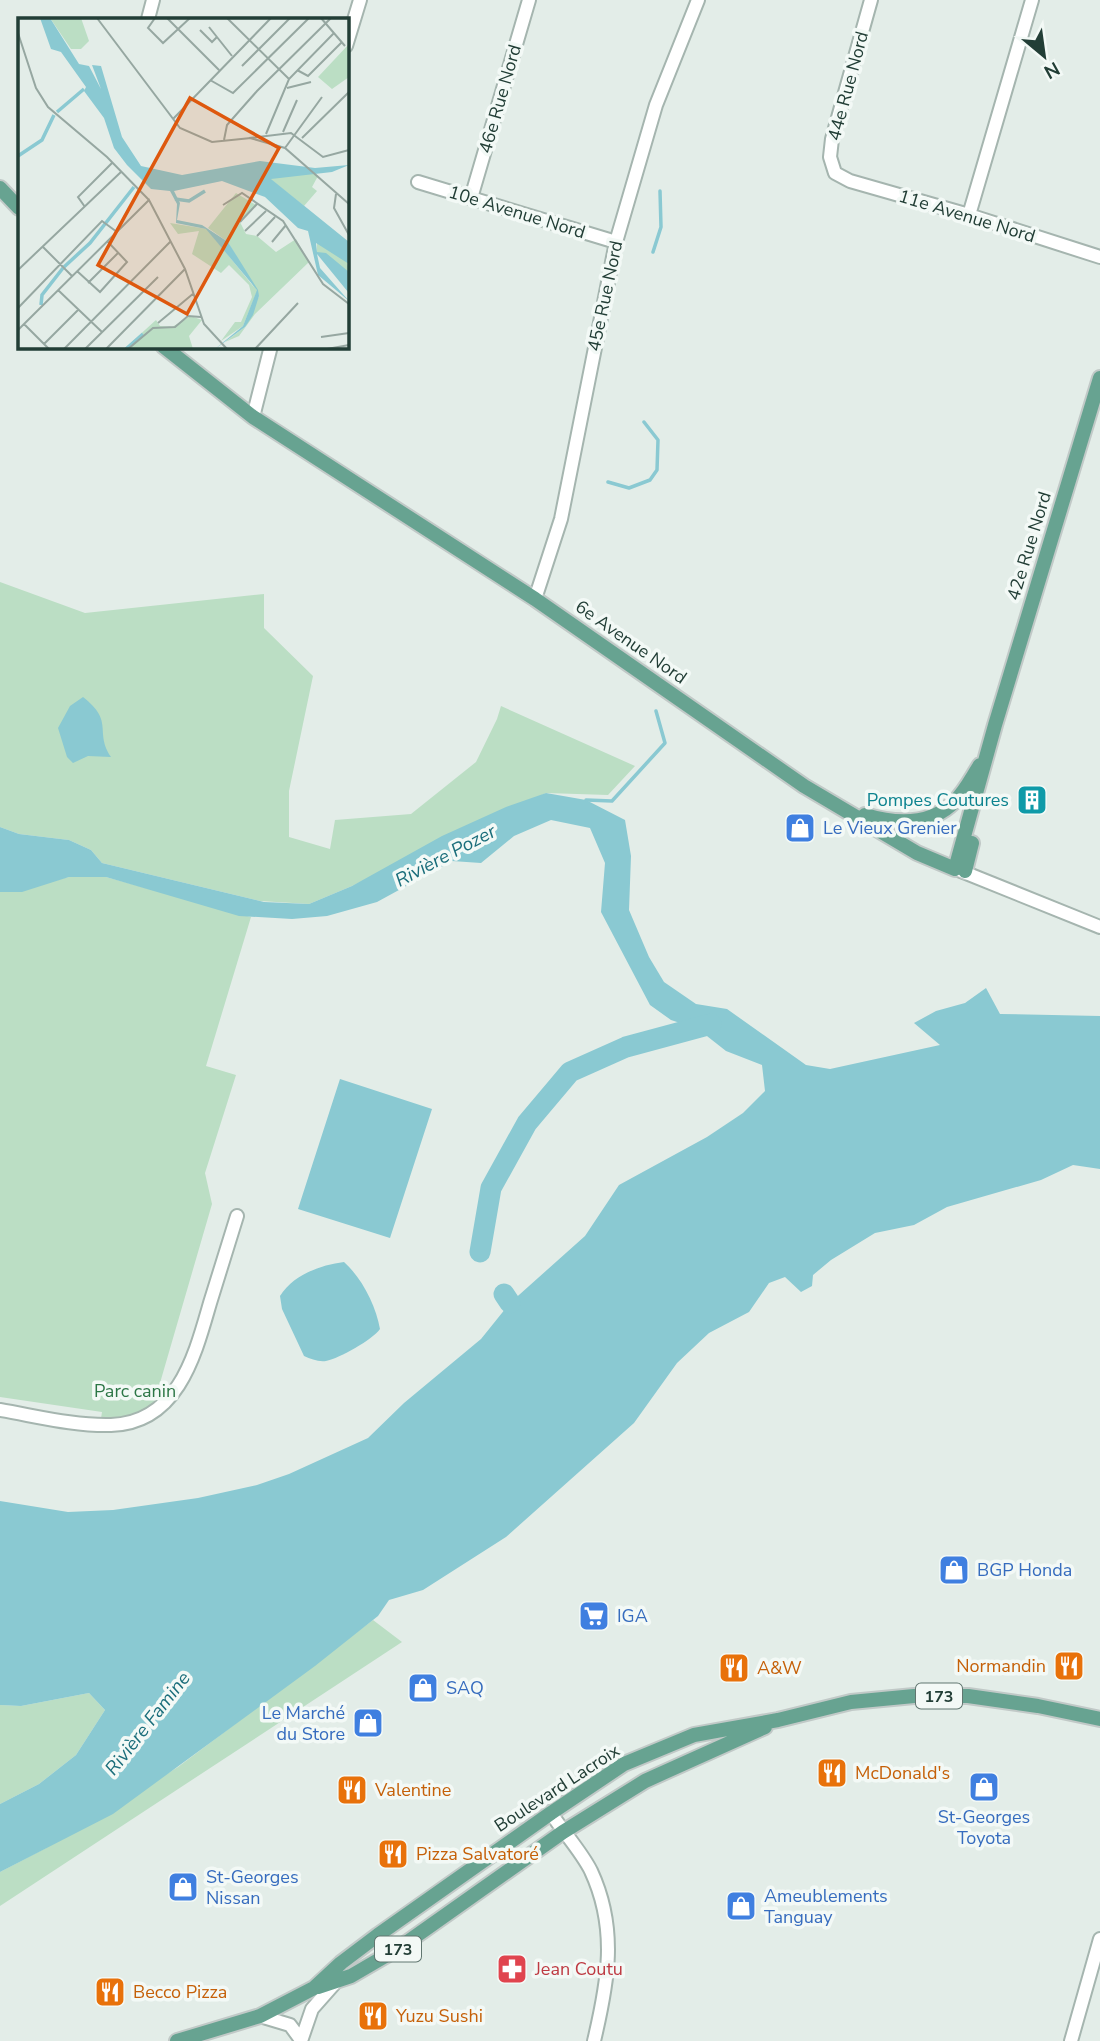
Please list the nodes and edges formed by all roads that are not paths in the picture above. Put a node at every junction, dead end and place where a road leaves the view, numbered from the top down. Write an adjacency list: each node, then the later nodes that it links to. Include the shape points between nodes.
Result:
1 (153, 0): 7 (street)
2 (360, 0): 8 (street)
3 (529, 0): 12 (street, 46e Rue Nord)
4 (698, 0): 15 (street, 45e Rue Nord, via 656,105)
5 (871, 0): 9 (street, 44e Rue Nord, via 832,139 830,157)
6 (1032, 0): 14 (street)
7 (148, 18)
8 (348, 39)
9 (835, 173): 14 (street, 11e Avenue Nord)
10 (418, 182): 12 (street, 10e Avenue Nord)
11 (0, 188): 13 (main road)
12 (471, 198): 15 (street, 10e Avenue Nord)
13 (18, 207)
14 (969, 215): 16 (street, 11e Avenue Nord)
15 (616, 242): 22 (street, 45e Rue Nord, via 561,519)
16 (1100, 257)
17 (166, 348): 21 (main road, 6e Avenue Nord)
18 (270, 348): 21 (street)
19 (1100, 378): 20 (main road, 42e Rue Nord)
20 (1096, 406): 23 (main road, 42e Rue Nord)
21 (253, 418): 22 (main road, 6e Avenue Nord)
22 (535, 599): 24 (main road, 6e Avenue Nord)
23 (995, 724): 24 (main road, 42e Rue Nord, via 981,763 962,793 939,813 921,821 902,822); 25 (main road, 42e Rue Nord)
24 (839, 808): 25 (main road, 6e Avenue Nord, via 917,853)
25 (960, 870): 26 (street, 6e Avenue Nord)
26 (1100, 927)
27 (237, 1216): 28 (street, via 188,1371 155,1411 113,1425)
28 (0, 1410)
29 (1100, 1719): 30 (main road, Boulevard Lacroix / 173, via 968,1696 914,1696 851,1702)
30 (778, 1720): 31 (main road, Boulevard Lacroix / 173, via 694,1735 665,1746 624,1764); 32 (main road, Boulevard Lacroix / 173, via 645,1781)
31 (551, 1813): 32 (street); 35 (main road, Boulevard Lacroix / 173, via 389,1927)
32 (564, 1832): 34 (main road, Boulevard Lacroix / 173, via 399,1948); 39 (street, via 590,1869 610,1936)
33 (1100, 1939): 40 (street)
34 (334, 1983): 35 (main road, Boulevard Lacroix / 173); 38 (street, via 312,2009)
35 (314, 1988): 36 (main road, Boulevard Lacroix / 173)
36 (260, 2016): 37 (main road, Boulevard Lacroix / 173); 38 (street, via 290,2025)
37 (177, 2041)
38 (301, 2041)
39 (594, 2041)
40 (1071, 2041)

